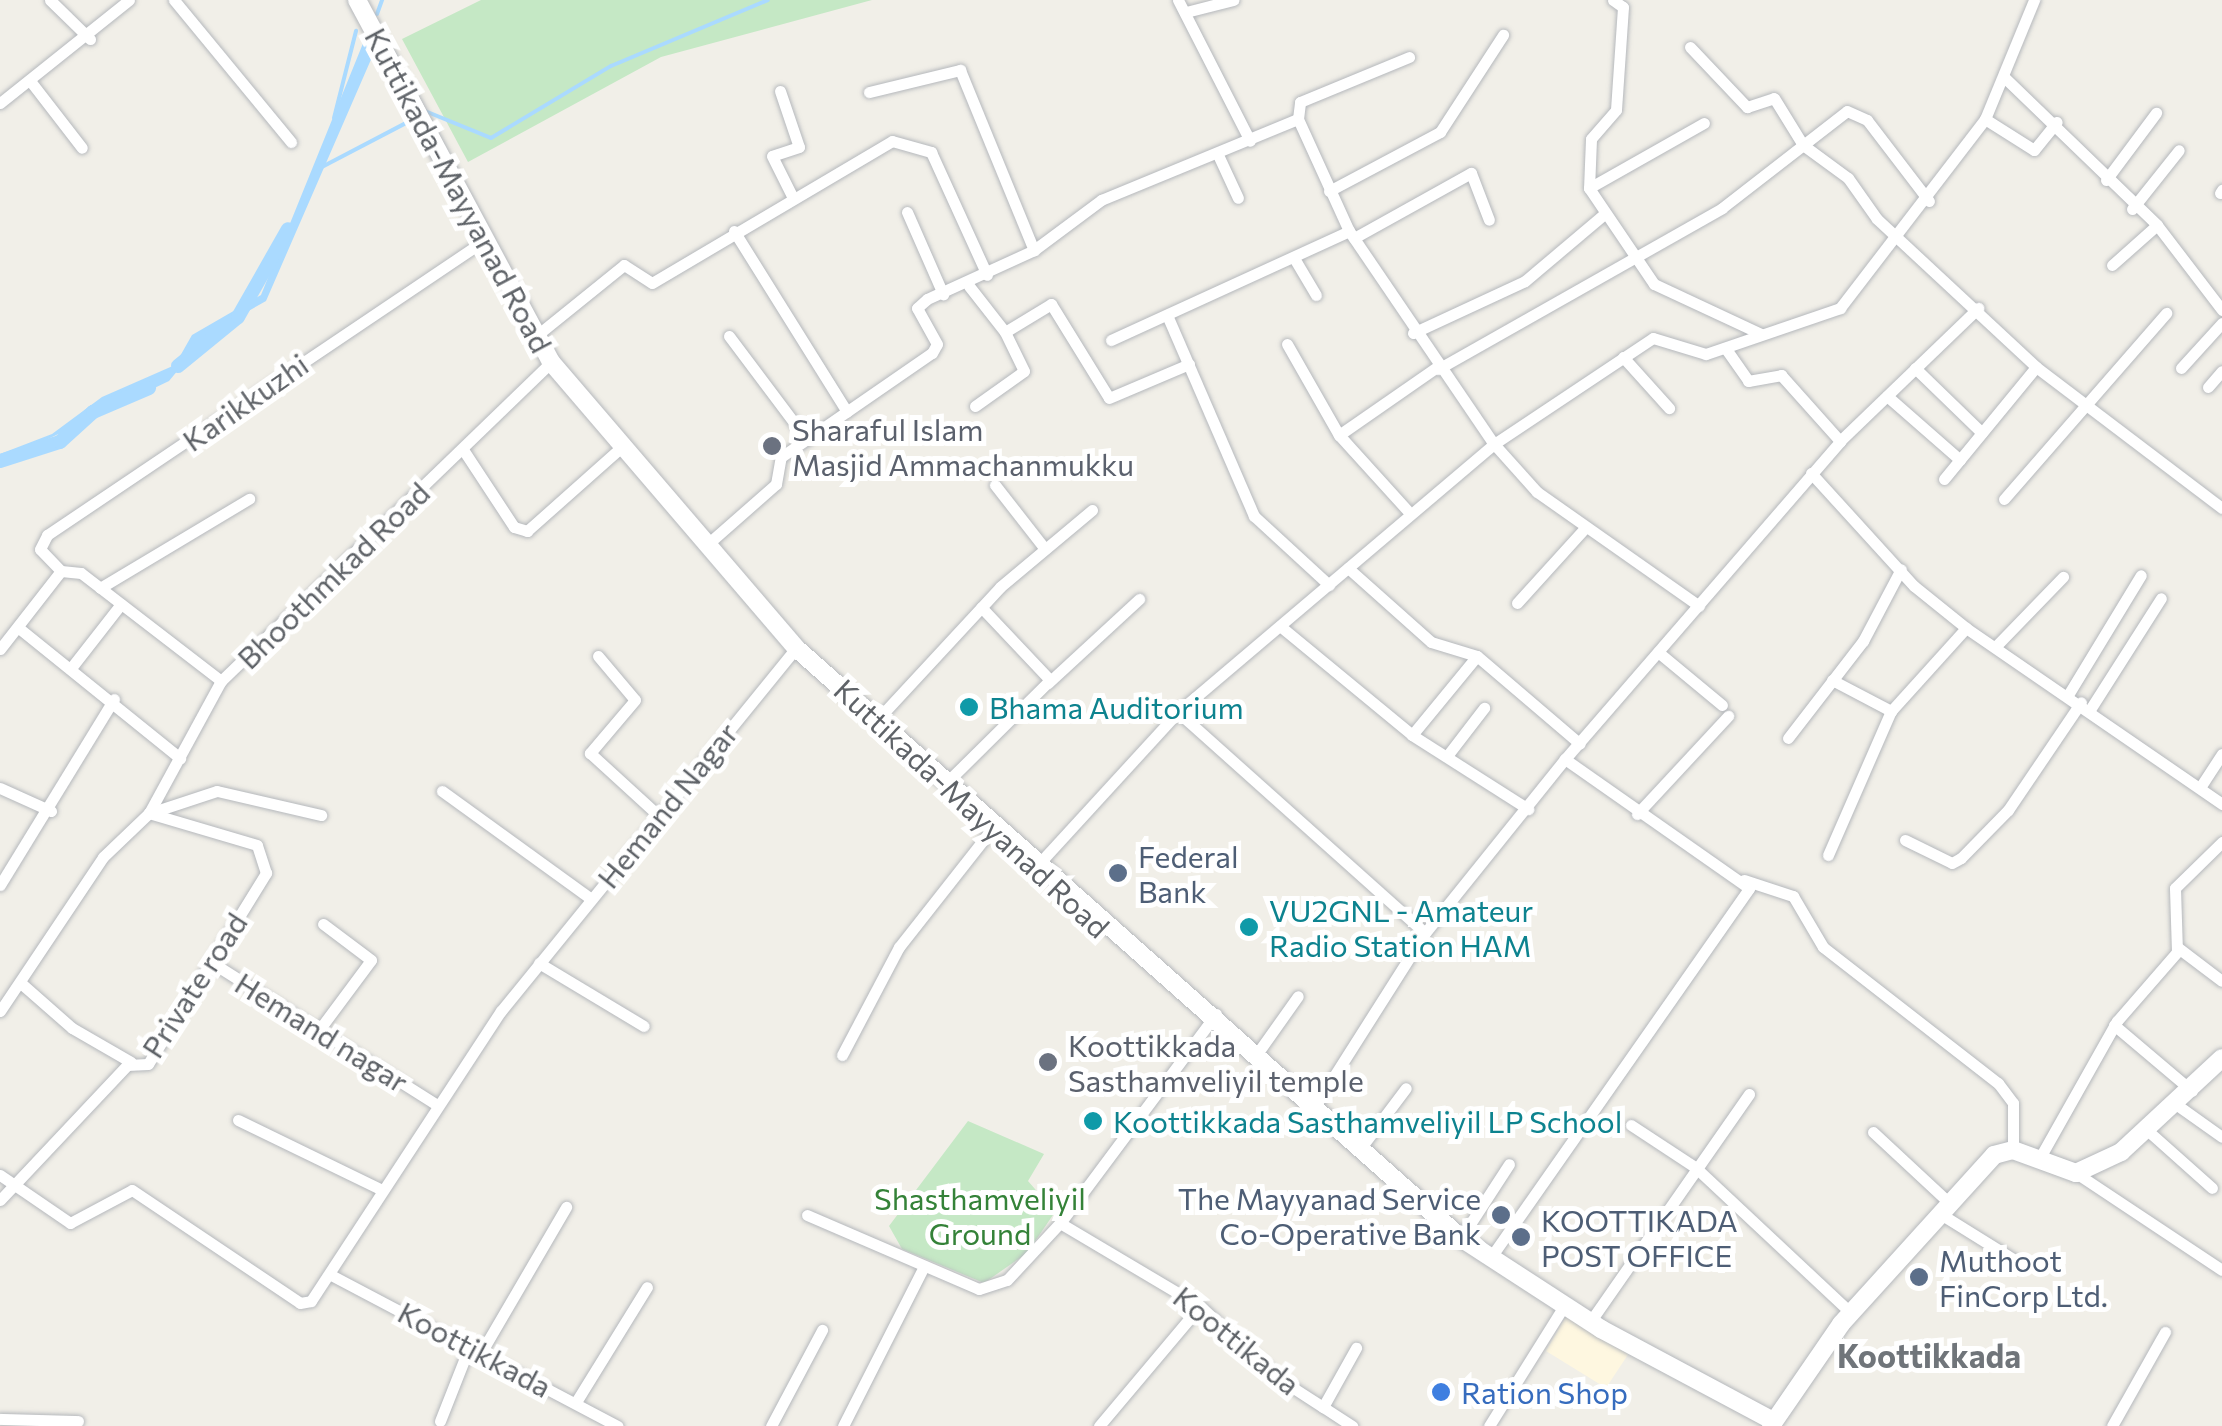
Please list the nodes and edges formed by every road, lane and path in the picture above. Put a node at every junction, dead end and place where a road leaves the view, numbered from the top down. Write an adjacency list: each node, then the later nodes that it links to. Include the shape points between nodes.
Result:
1 (50, 0): 11 (street)
2 (130, 0): 11 (street)
3 (174, 0): 25 (street)
4 (1178, 0): 9 (street)
5 (1233, 0): 9 (street)
6 (1613, 0): 31 (street, via 1623,8 1616,110 1591,139)
7 (2034, 0): 14 (street)
8 (360, 5): 44 (main road, Kuttikada-Mayyanad Road)
9 (1186, 12): 24 (street)
10 (1503, 34): 32 (street, via 1440,132)
11 (90, 39): 15 (street)
12 (1690, 47): 26 (street, via 1748,107 1774,98)
13 (1409, 57): 21 (street, via 1300,102)
14 (2004, 77): 20 (street); 22 (street)
15 (31, 82): 18 (street); 27 (street)
16 (780, 91): 33 (street, via 799,147 772,156)
17 (869, 92): 45 (street, via 960,70)
18 (0, 103)
19 (2156, 113): 30 (street)
20 (1985, 118): 22 (street, via 2034,150); 35 (street)
21 (1298, 120): 24 (street); 32 (street)
22 (2058, 122): 30 (street)
23 (1704, 123): 31 (street)
24 (1250, 141): 29 (street)
25 (291, 142)
26 (1803, 145): 35 (street, via 1846,112 1859,114); 43 (street); 47 (street, via 1722,208)
27 (82, 148)
28 (2179, 150): 36 (street)
29 (1219, 157): 34 (street); 45 (street, via 1101,200)
30 (2106, 180): 36 (street)
31 (1589, 188): 47 (street)
32 (1329, 191): 42 (street)
33 (792, 196): 41 (street); 49 (street, via 880,144 917,142 935,159)
34 (1238, 198)
35 (1929, 201): 43 (street)
36 (2132, 209): 40 (street)
37 (906, 212): 51 (street)
38 (1602, 216): 59 (street, via 1524,280)
39 (1489, 220): 42 (street, via 1471,173)
40 (2156, 225): 48 (street); 54 (street)
41 (734, 231): 61 (street, via 652,283 624,265); 79 (street)
42 (1352, 235): 46 (street); 59 (street)
43 (1902, 238): 53 (street); 60 (street, via 1840,308)
44 (482, 242): 61 (main road, Kuttikada-Mayyanad Road); 101 (street, Karikkuzhi, via 47,535 40,549)
45 (1034, 250): 49 (street)
46 (1294, 258): 52 (street); 56 (street)
47 (1636, 258): 60 (street, via 1654,284); 70 (street)
48 (2112, 266)
49 (987, 275): 50 (street)
50 (969, 286): 51 (street); 58 (street)
51 (943, 294): 79 (street, via 918,308 936,344 932,353)
52 (1316, 295)
53 (1978, 308): 69 (street); 71 (street)
54 (2222, 310)
55 (2166, 313): 76 (street)
56 (1167, 314): 63 (street); 68 (street)
57 (2222, 324): 72 (street)
58 (1006, 332): 68 (street, via 1051,304 1109,398); 77 (street, via 1024,371)
59 (1413, 334): 70 (street)
60 (1761, 334): 65 (street)
61 (536, 336): 67 (main road, Kuttikada-Mayyanad Road)
62 (729, 336): 82 (street)
63 (1110, 340)
64 (1287, 344): 81 (street)
65 (1726, 349): 66 (street, via 1687,353 1653,338); 83 (street, via 1748,381 1781,375)
66 (1623, 357): 78 (street); 84 (street)
67 (552, 362): 85 (main road, Kuttikada-Mayyanad Road); 86 (street, Bhoothmkad Road)
68 (1189, 364): 104 (street, via 1254,516)
69 (2036, 367): 76 (street); 80 (street)
70 (1438, 368): 81 (street); 84 (street)
71 (1915, 368): 75 (street); 80 (street)
72 (2181, 368)
73 (2222, 371): 74 (street)
74 (2208, 387)
75 (1887, 396): 83 (street); 87 (street)
76 (2081, 404): 92 (street); 93 (street)
77 (975, 406)
78 (1669, 408)
79 (847, 412): 82 (street)
80 (1982, 433): 87 (street)
81 (1339, 434): 95 (street)
82 (806, 440): 97 (street, via 781,458 776,484)
83 (1840, 441): 88 (street)
84 (1494, 444): 95 (street); 96 (street)
85 (624, 445): 86 (street, via 527,530 514,527); 97 (main road, Kuttikada-Mayyanad Road)
86 (464, 451): 123 (street, Bhoothmkad Road)
87 (1960, 460): 89 (street)
88 (1811, 473): 100 (street); 110 (street)
89 (1944, 479)
90 (995, 485): 98 (street)
91 (249, 499): 105 (street)
92 (2004, 499)
93 (2222, 508)
94 (1092, 510): 98 (street)
95 (1407, 510): 99 (street)
96 (1584, 529): 109 (street); 110 (street)
97 (710, 542): 116 (main road, Kuttikada-Mayyanad Road)
98 (1045, 550): 111 (street)
99 (1348, 568): 104 (street); 120 (street, via 1446,652)
100 (1901, 569): 113 (street); 122 (street)
101 (62, 571): 105 (street); 114 (street)
102 (2141, 575): 125 (street)
103 (2063, 577): 115 (street)
104 (1329, 585): 112 (street)
105 (100, 588): 108 (street)
106 (2162, 598): 127 (street)
107 (1139, 599): 124 (street)
108 (121, 604): 121 (street); 123 (street)
109 (1517, 604)
110 (1698, 606): 118 (street)
111 (982, 607): 124 (street); 131 (street)
112 (1280, 626): 129 (street); 132 (street)
113 (1966, 628): 115 (street); 130 (street)
114 (20, 629): 117 (street); 121 (street)
115 (1998, 645): 125 (street)
116 (796, 648): 131 (main road, Kuttikada-Mayyanad Road); 149 (street, Hemand Nagar)
117 (0, 650)
118 (1658, 652): 134 (street); 147 (street, via 1725,710)
119 (598, 656): 149 (street, via 635,700 590,753)
120 (1477, 656): 132 (street); 134 (street)
121 (72, 668): 126 (street)
122 (1832, 680): 130 (street); 133 (street)
123 (221, 681): 137 (street, Bhoothmkad Road)
124 (1048, 683): 139 (street)
125 (2068, 695): 127 (street)
126 (114, 699): 137 (street); 145 (street)
127 (2086, 705): 140 (street); 151 (street, via 2008,810 1961,858 1952,862)
128 (1484, 708): 136 (street)
129 (1178, 712): 154 (street); 159 (street)
130 (1891, 712): 153 (street)
131 (877, 720): 139 (main road, Kuttikada-Mayyanad Road)
132 (1412, 735): 136 (street)
133 (1788, 738)
134 (1580, 744): 138 (street)
135 (2222, 754): 140 (street)
136 (1446, 756): 144 (street)
137 (180, 758): 146 (street, Bhoothmkad Road)
138 (1565, 759): 144 (street); 147 (street)
139 (945, 784): 150 (main road, Kuttikada-Mayyanad Road)
140 (2201, 786): 143 (street)
141 (0, 788): 145 (street)
142 (442, 792): 157 (street)
143 (2222, 804)
144 (1528, 809): 159 (street)
145 (50, 812): 156 (street)
146 (149, 814): 148 (street, via 217,791); 161 (street, Private road, via 250,842 268,859); 164 (street, via 86,878)
147 (1637, 814): 155 (street)
148 (321, 815)
149 (659, 816): 157 (street, Hemand Nagar)
150 (992, 828): 154 (main road, Kuttikada-Mayyanad Road); 172 (street, via 899,947)
151 (1905, 840)
152 (2222, 842): 160 (street, via 2175,888)
153 (1828, 856)
154 (1035, 868): 167 (main road, Kuttikada-Mayyanad Road, via 1138,960)
155 (1744, 880): 187 (street, via 1793,896 1824,948 1998,1083 2013,1103); 202 (street, via 1746,898 1698,970)
156 (0, 885)
157 (590, 898): 162 (street, Hemand Nagar)
158 (323, 924): 170 (street, Hemand Nagar, via 371,960)
159 (1426, 933): 179 (street)
160 (2177, 947): 163 (street); 168 (street)
161 (210, 962): 170 (street, Hemand nagar); 174 (street, Private road, via 148,1064)
162 (539, 963): 169 (street); 178 (street, Hemand Nagar)
163 (2222, 981)
164 (24, 985): 166 (street); 174 (street, Private road, via 72,1028)
165 (1298, 996): 171 (street)
166 (0, 1010)
167 (1216, 1014): 171 (main road, Kuttikada-Mayyanad Road); 200 (street)
168 (2114, 1025): 176 (street); 188 (street)
169 (644, 1026)
170 (319, 1030): 178 (street, Hemand nagar)
171 (1259, 1052): 179 (main road, Kuttikada-Mayyanad Road)
172 (842, 1056)
173 (2222, 1058): 176 (main road)
174 (131, 1062): 193 (street, Private road)
175 (1406, 1088): 186 (street)
176 (2192, 1091): 180 (main road)
177 (1749, 1094): 190 (street)
178 (434, 1103): 195 (street, Hemand Nagar)
179 (1318, 1103): 186 (main road, Kuttikada-Mayyanad Road)
180 (2177, 1104): 183 (main road); 185 (street)
181 (238, 1120): 195 (street)
182 (1631, 1125): 190 (street)
183 (2147, 1130): 191 (main road); 194 (street)
184 (1873, 1132): 197 (street)
185 (2222, 1137)
186 (1364, 1145): 201 (main road, Kuttikada-Mayyanad Road)
187 (2013, 1150): 188 (main road); 197 (main road, via 1994,1155)
188 (2038, 1161): 191 (main road)
189 (1509, 1164): 201 (street)
190 (1694, 1167): 210 (street); 211 (street)
191 (2076, 1173): 205 (street)
192 (0, 1175): 193 (street)
193 (13, 1186): 196 (street, Private road); 206 (street, Hemand Nagar, via 80,1223 132,1190 300,1304)
194 (2212, 1188)
195 (382, 1190): 206 (street, Hemand Nagar)
196 (0, 1200)
197 (1940, 1205): 203 (street); 210 (main road)
198 (566, 1207): 214 (street)
199 (807, 1215): 204 (street)
200 (1060, 1223): 204 (street, via 997,1286 980,1289); 208 (street, Koottikada)
201 (1461, 1238): 202 (main road, Kuttikada-Mayyanad Road)
202 (1491, 1257): 209 (main road, Kuttikada-Mayyanad Road)
203 (2022, 1264)
204 (924, 1266): 224 (street)
205 (2222, 1270)
206 (331, 1275): 214 (street, Koottikkada)
207 (647, 1287): 216 (street)
208 (1200, 1306): 217 (street, Koottikada, via 1278,1378); 225 (street)
209 (1564, 1306): 211 (main road, Kuttikada-Mayyanad Road); 227 (street)
210 (1850, 1313): 221 (main road)
211 (1590, 1322): 221 (main road, Kuttikada-Mayyanad Road)
212 (822, 1330): 223 (street)
213 (2165, 1332): 228 (street)
214 (476, 1348): 216 (street, Koottikkada); 219 (street)
215 (1356, 1348): 217 (street, Koottikada)
216 (576, 1402): 222 (street, Koottikkada)
217 (1324, 1406): 226 (street)
218 (0, 1420): 220 (street)
219 (440, 1420)
220 (78, 1421)
221 (1775, 1424)
222 (618, 1426)
223 (771, 1426)
224 (843, 1426)
225 (1099, 1426)
226 (1352, 1426)
227 (1489, 1426)
228 (2112, 1426)

